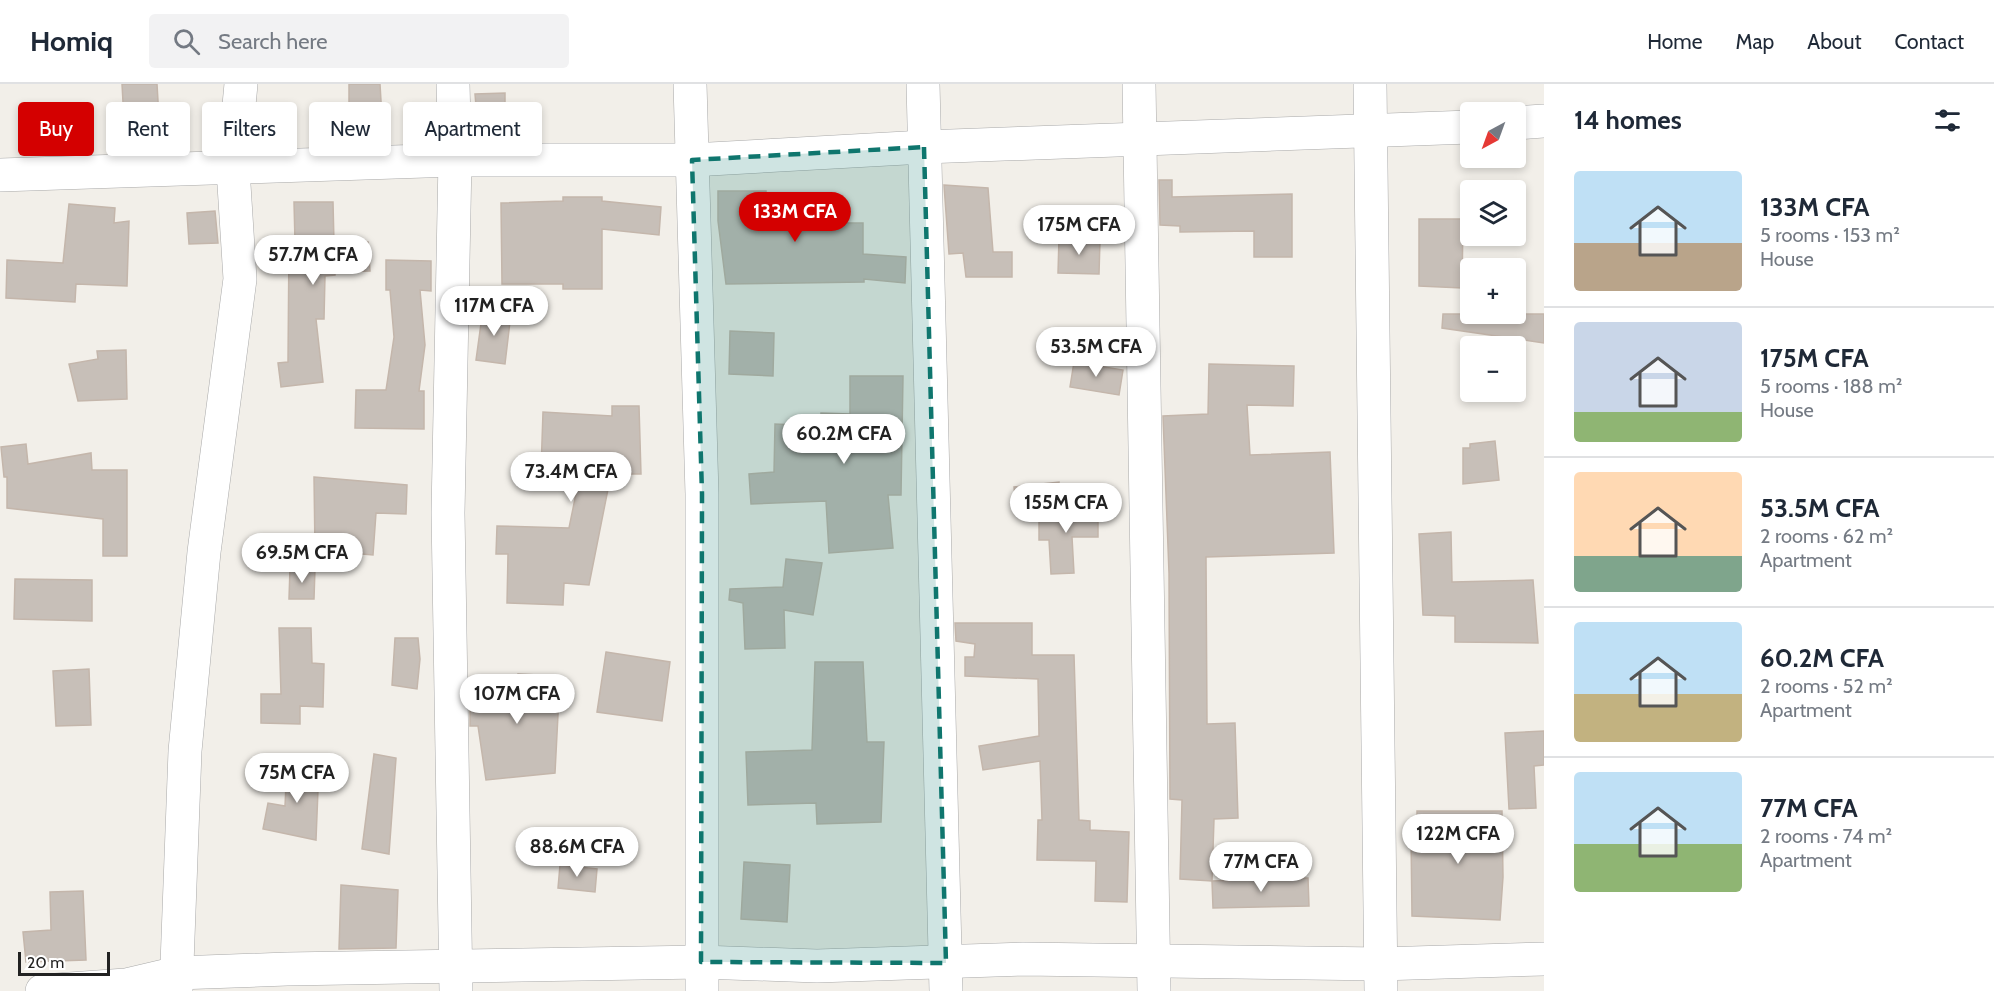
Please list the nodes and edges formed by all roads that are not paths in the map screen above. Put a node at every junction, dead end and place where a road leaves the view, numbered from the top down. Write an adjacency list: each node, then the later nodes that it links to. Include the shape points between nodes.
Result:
1 (241, 84): 15 (street)
2 (453, 84): 13 (street)
3 (690, 84): 14 (street)
4 (923, 84): 12 (street)
5 (1139, 84): 11 (street)
6 (1370, 84): 10 (street)
7 (1544, 121): 8 (street)
8 (1526, 122)
9 (1460, 127): 10 (street)
10 (1371, 131): 11 (street); 21 (street)
11 (1140, 141): 12 (street); 20 (street)
12 (924, 147): 14 (street); 19 (street)
13 (455, 160): 14 (street); 15 (street); 22 (street, via 448,513)
14 (693, 160): 18 (street, via 702,494)
15 (233, 169): 16 (street); 23 (street, via 240,279 204,552 185,751)
16 (0, 175)
17 (1544, 959): 21 (street)
18 (702, 977): 19 (street, via 817,966); 22 (street)
19 (946, 977): 20 (street, via 1023,959)
20 (1153, 977): 21 (street)
21 (1380, 978)
22 (456, 979): 23 (street)
23 (176, 982): 24 (street)
24 (42, 991)

